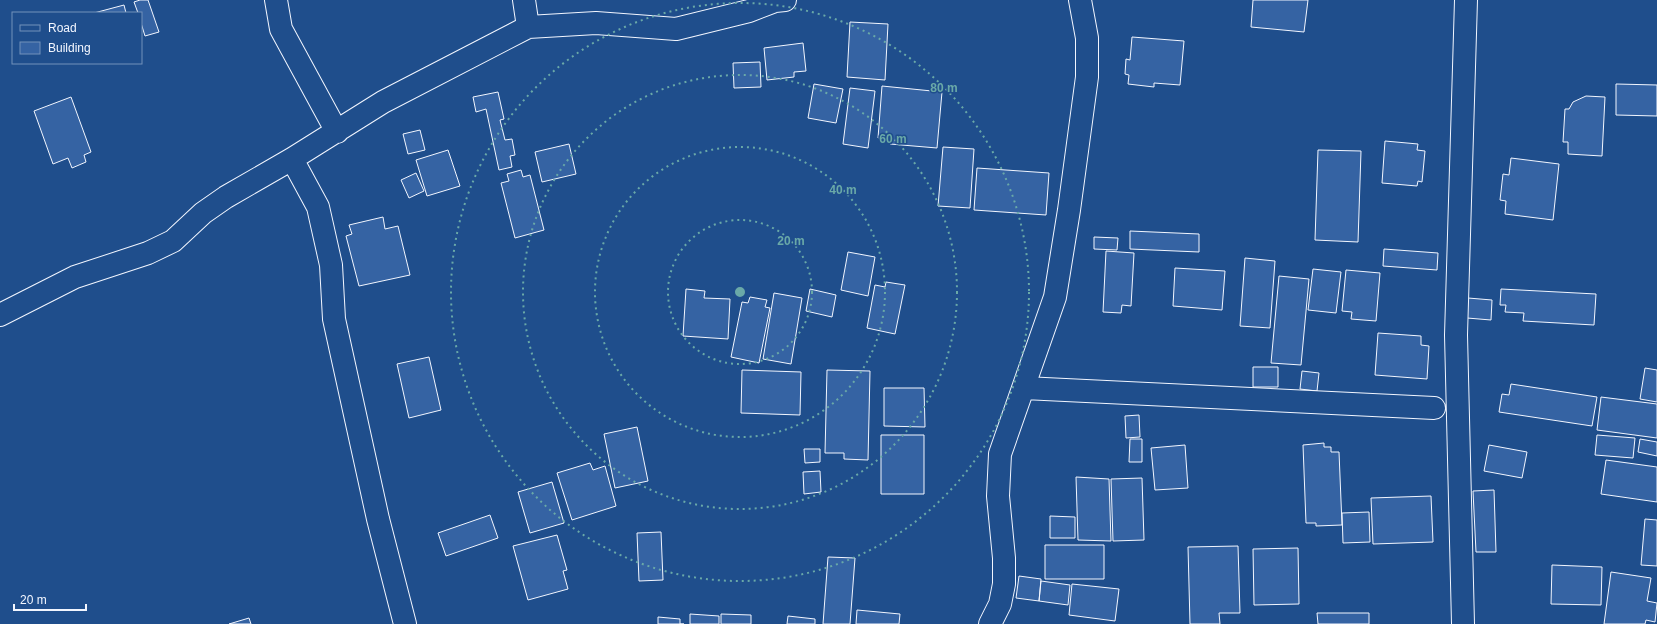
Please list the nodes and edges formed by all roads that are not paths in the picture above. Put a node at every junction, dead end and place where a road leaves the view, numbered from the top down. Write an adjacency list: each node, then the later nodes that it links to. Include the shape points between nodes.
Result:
1 (276, 0): 7 (street, via 281,29)
2 (524, 0): 6 (street)
3 (785, 0): 6 (street, via 676,29 596,23)
4 (1080, 0): 10 (street, via 1087,38 1087,77 1068,210 1055,298)
5 (1466, 0): 14 (street, via 1456,335)
6 (528, 27): 7 (street, via 382,102)
7 (336, 132): 8 (street)
8 (292, 159): 9 (street, via 226,196 173,241 148,254 75,277); 12 (street, via 318,207 331,265 334,319 378,519)
9 (0, 315)
10 (1024, 388): 11 (street); 13 (street, via 1000,454 998,496 1004,584 1000,604)
11 (1434, 408)
12 (406, 624)
13 (990, 624)
14 (1463, 624)

